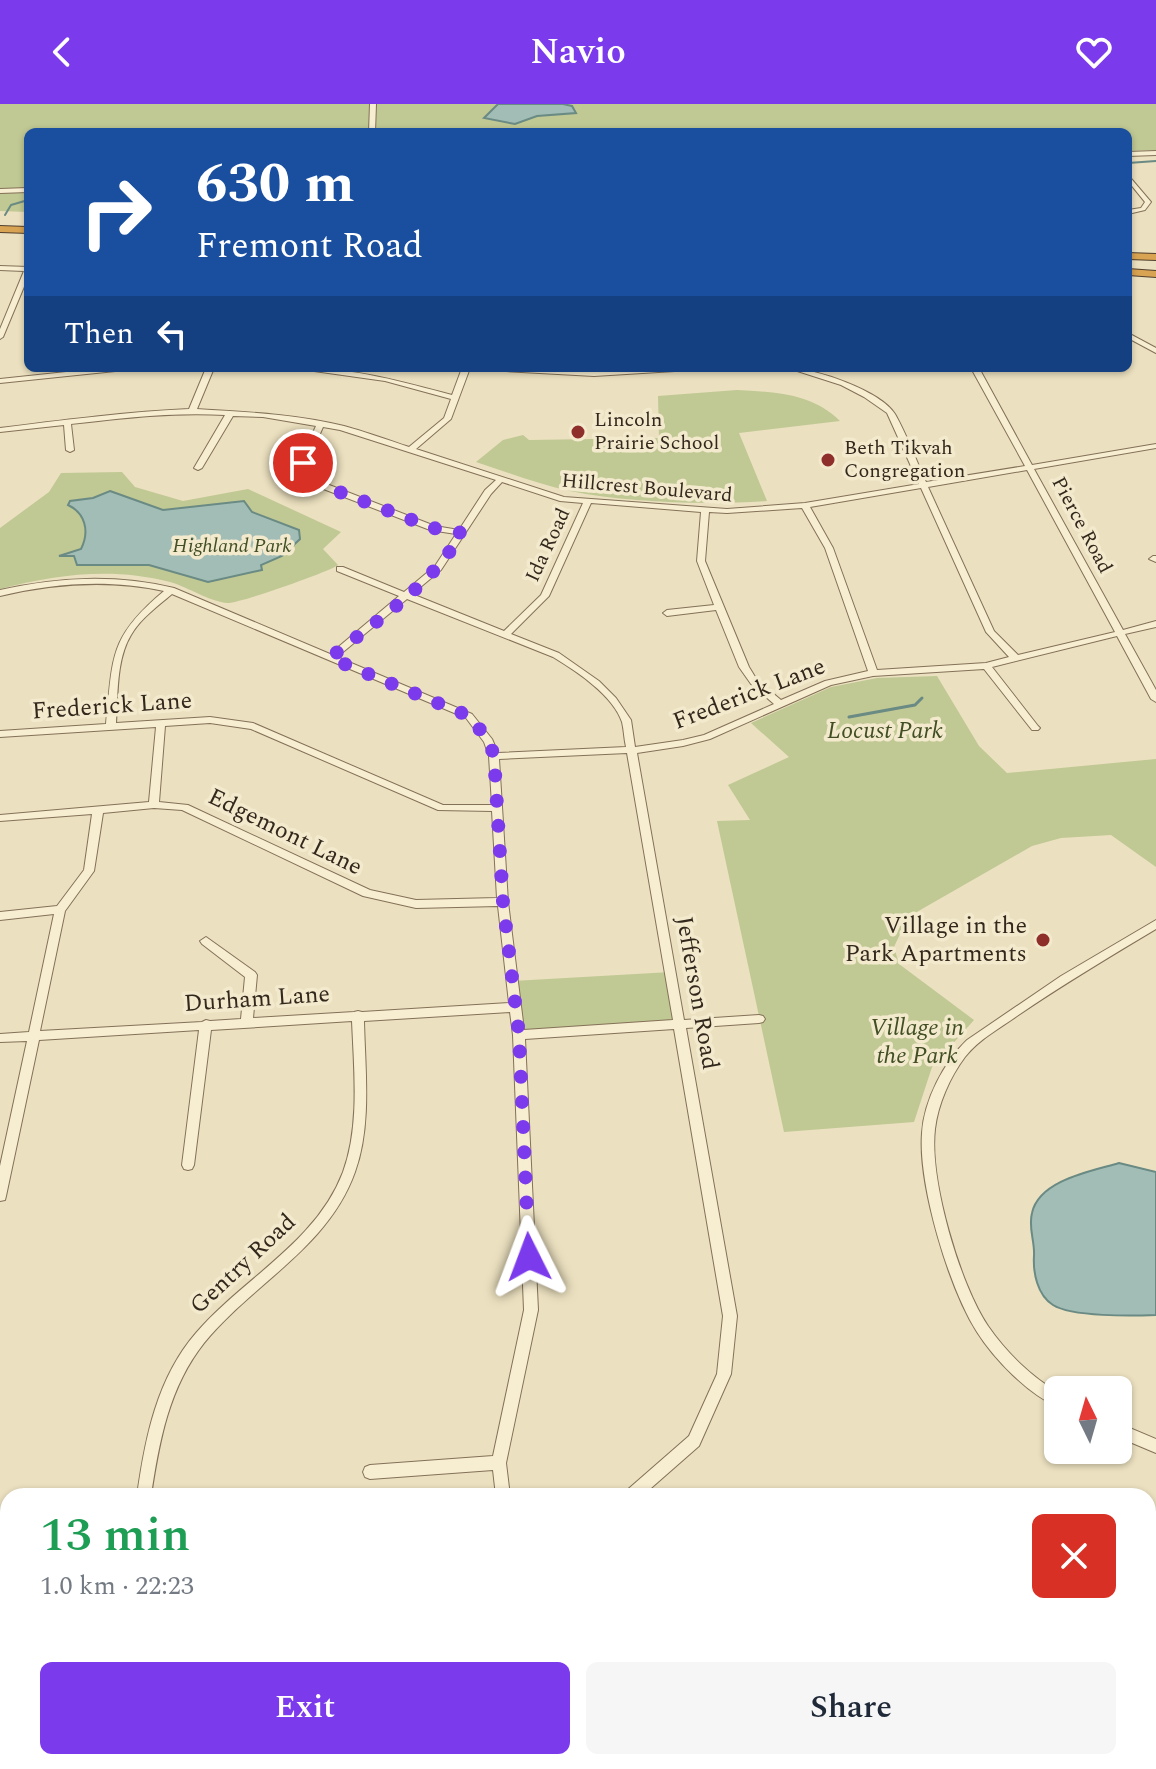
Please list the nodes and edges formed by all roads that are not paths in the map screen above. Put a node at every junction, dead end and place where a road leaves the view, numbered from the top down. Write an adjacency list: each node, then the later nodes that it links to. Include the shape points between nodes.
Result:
1 (373, 104): 2 (street)
2 (372, 128)
3 (1156, 153): 4 (street)
4 (1132, 154)
5 (1132, 182): 8 (street, via 1148,202)
6 (24, 190): 7 (street)
7 (0, 191)
8 (1132, 211)
9 (0, 220): 10 (highway)
10 (24, 221)
11 (0, 229): 12 (highway)
12 (24, 230)
13 (1132, 256): 14 (highway)
14 (1156, 257)
15 (1132, 265): 16 (highway)
16 (1156, 266)
17 (0, 268): 18 (street)
18 (24, 269)
19 (1132, 272): 20 (highway)
20 (1156, 274)
21 (24, 279): 22 (street)
22 (0, 337)
23 (1132, 337): 24 (street)
24 (1156, 351)
25 (70, 372): 35 (street)
26 (208, 372): 37 (street)
27 (335, 372): 36 (street)
28 (465, 372): 36 (street)
29 (558, 372): 30 (street)
30 (626, 372)
31 (811, 372): 34 (street)
32 (835, 372): 34 (street)
33 (977, 372): 45 (street, Pierce Road)
34 (830, 376): 48 (street, via 861,389 890,412)
35 (0, 381)
36 (456, 398): 43 (street, via 439,429)
37 (192, 411): 38 (street, Hillcrest Boulevard); 39 (street, Hillcrest Boulevard)
38 (231, 412): 40 (street, Hillcrest Boulevard); 46 (street)
39 (67, 421): 41 (street, Hillcrest Boulevard); 44 (street)
40 (321, 424): 43 (street, Hillcrest Boulevard); 52 (street, via 303,463 316,483 433,528)
41 (0, 430)
42 (1156, 446): 45 (street, Hillcrest Boulevard)
43 (412, 449): 47 (street, Hillcrest Boulevard)
44 (70, 450)
45 (1030, 467): 48 (street, Hillcrest Boulevard); 60 (street, Pierce Road)
46 (198, 468)
47 (500, 480): 49 (street, Hillcrest Boulevard); 52 (street)
48 (924, 485): 50 (street, Hillcrest Boulevard); 62 (street, via 990,632)
49 (587, 503): 51 (street, Hillcrest Boulevard); 61 (street, Ida Road, via 545,596)
50 (805, 505): 51 (street, Hillcrest Boulevard); 65 (street, via 829,548)
51 (705, 511): 57 (street, via 701,561)
52 (462, 533): 56 (street, via 438,568)
53 (340, 569): 56 (street, Jefferson Road)
54 (171, 590): 55 (street, via 130,579 84,578); 63 (street); 69 (street, via 137,617 120,640)
55 (0, 593)
56 (406, 596): 61 (street, Jefferson Road); 63 (street)
57 (719, 607): 58 (street); 67 (street, via 744,667)
58 (667, 613)
59 (1156, 624): 60 (street, Frederick Lane)
60 (1120, 632): 62 (street, Frederick Lane); 66 (street, Pierce Road)
61 (505, 635): 72 (street, Jefferson Road, via 573,665 617,702)
62 (1014, 657): 64 (street, Frederick Lane)
63 (330, 658): 73 (street, via 469,716)
64 (986, 666): 65 (street, Frederick Lane); 70 (street)
65 (873, 673): 67 (street, Frederick Lane, via 828,683)
66 (1156, 699)
67 (780, 704): 72 (street, Frederick Lane, via 707,737)
68 (161, 722): 69 (street, Frederick Lane); 74 (street); 75 (street, Frederick Lane, via 210,720 253,726 442,808)
69 (111, 724): 71 (street, Frederick Lane)
70 (1035, 728)
71 (0, 734)
72 (633, 750): 73 (street, Frederick Lane); 87 (street, Jefferson Road)
73 (494, 756): 75 (street)
74 (154, 805): 76 (street, Edgemont Lane); 78 (street, Edgemont Lane, via 201,813 381,897 416,904)
75 (498, 808): 78 (street)
76 (98, 810): 77 (street, Edgemont Lane); 79 (street, via 89,871)
77 (0, 818)
78 (503, 902): 83 (street)
79 (60, 910): 80 (street); 89 (street)
80 (0, 916)
81 (1156, 924): 94 (street, via 982,1034 948,1074 928,1131 929,1171 958,1276 983,1329)
82 (206, 941): 86 (street, via 251,975)
83 (517, 1007): 84 (street, Durham Lane); 90 (street)
84 (358, 1015): 86 (street, Durham Lane); 99 (street, Gentry Road, via 356,1129 349,1171 313,1233 229,1308 188,1354 153,1430)
85 (759, 1019): 87 (street)
86 (247, 1021): 88 (street, Durham Lane)
87 (679, 1023): 90 (street); 101 (street, Jefferson Road, via 730,1316 729,1347 719,1389 694,1441)
88 (206, 1024): 89 (street, Durham Lane); 92 (street)
89 (34, 1035): 91 (street, Durham Lane); 93 (street)
90 (519, 1035): 97 (street, via 531,1310)
91 (0, 1038)
92 (188, 1165)
93 (0, 1196)
94 (1044, 1389)
95 (1132, 1436): 96 (street)
96 (1156, 1446)
97 (499, 1463): 98 (street); 100 (street)
98 (370, 1472)
99 (145, 1488)
100 (502, 1488)
101 (640, 1488)

